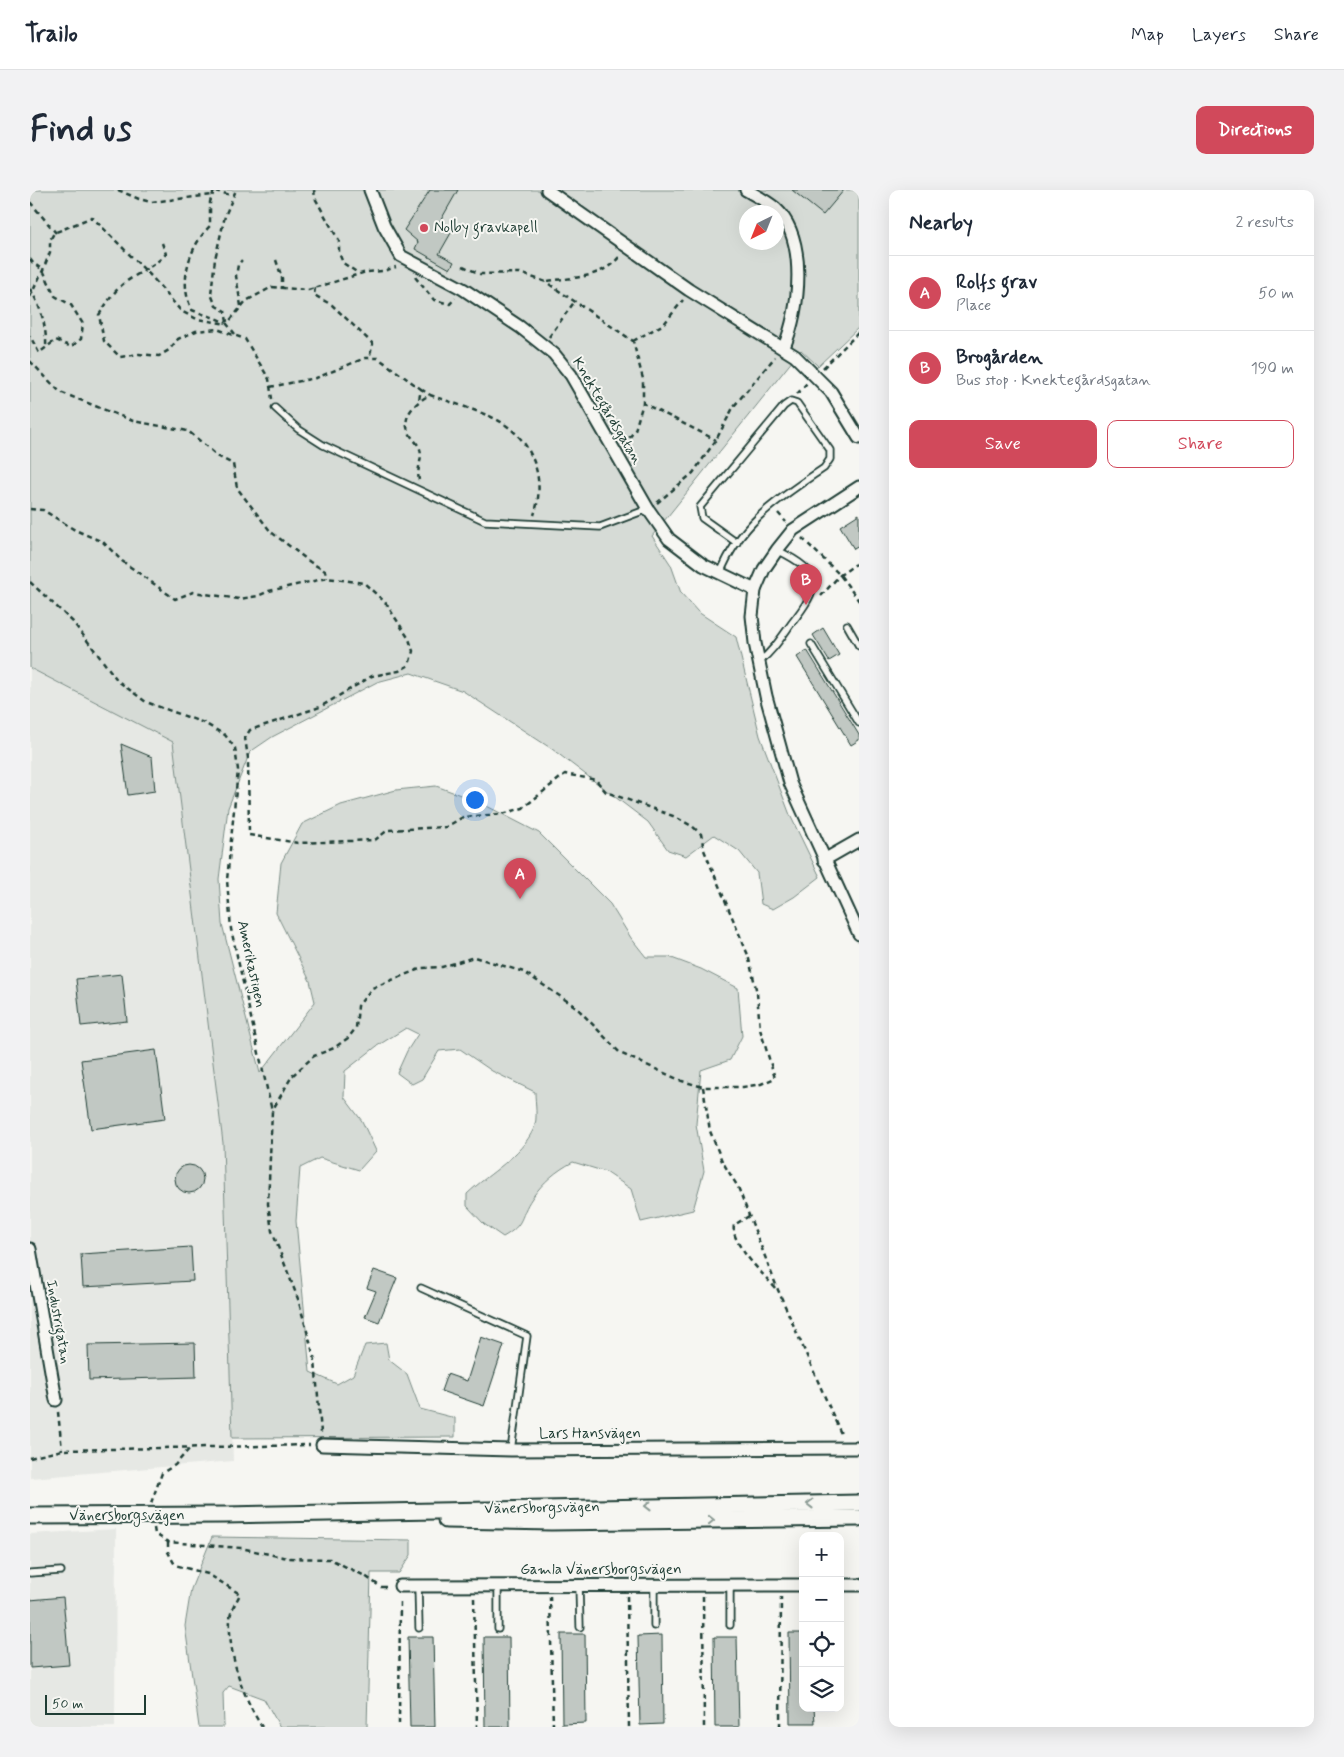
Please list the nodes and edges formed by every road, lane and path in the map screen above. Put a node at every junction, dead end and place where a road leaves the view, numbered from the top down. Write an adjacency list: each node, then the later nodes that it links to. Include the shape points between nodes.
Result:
1 (118, 190): 7 (path, via 151,202)
2 (236, 190): 8 (path)
3 (314, 190): 20 (path, via 315,198 339,241 342,263)
4 (370, 190): 16 (street, Knektegårdsgatan, via 400,256)
5 (547, 190): 12 (street)
6 (746, 190): 36 (street, via 776,208 792,232 798,283 792,328)
7 (214, 192): 8 (path); 30 (path, via 210,202 210,226 195,242 185,288 192,310)
8 (232, 196): 30 (path, via 224,216 211,294 216,306 225,311)
9 (30, 202): 10 (path)
10 (56, 232): 18 (path, via 50,240 50,252); 19 (path, via 92,216)
11 (162, 243): 19 (path, via 166,254)
12 (628, 246): 21 (path, via 603,272); 25 (street)
13 (30, 258): 18 (path)
14 (242, 260): 29 (path, via 236,276)
15 (276, 260): 22 (path)
16 (411, 263): 20 (path); 24 (street, Knektegårdsgatan); 24 (path, via 416,281 434,300 450,304)
17 (463, 266): 21 (path, via 480,274 520,273)
18 (43, 270): 26 (path); 37 (path, via 55,296 71,305 83,324 81,339 70,347 56,340)
19 (145, 270): 30 (path, via 181,311 197,320); 33 (path, via 125,282 99,315 104,340 120,357 139,354 159,356 178,339 196,331 217,329)
20 (359, 274): 23 (path)
21 (546, 282): 28 (path)
22 (282, 288): 23 (path); 29 (path, via 262,291)
23 (315, 288): 38 (path, via 314,295 332,305 373,344)
24 (463, 289): 35 (street, Knektegårdsgatan)
25 (689, 290): 34 (path, via 664,324); 36 (street)
26 (31, 291): 27 (path); 37 (path, via 47,332)
27 (30, 297)
28 (575, 301): 34 (path); 35 (path)
29 (241, 306): 30 (path)
30 (228, 324): 33 (path)
31 (859, 332): 40 (path)
32 (30, 336): 37 (path, via 39,352)
33 (236, 336): 41 (path, via 244,339 254,351)
34 (633, 341): 45 (path, via 643,379)
35 (544, 344): 49 (street, Knektegårdsgatan, via 571,375)
36 (784, 347): 40 (street); 48 (path, via 734,406)
37 (46, 348)
38 (369, 358): 41 (path, via 316,378); 42 (path, via 378,358 389,364)
39 (30, 362): 62 (path, via 60,392 133,421 188,431 219,457 233,464 237,488 271,532 325,571)
40 (817, 375): 47 (street)
41 (270, 387): 46 (path)
42 (421, 389): 43 (path); 44 (path)
43 (430, 395): 44 (path); 55 (path, via 490,416 513,431 528,447 536,464 539,484)
44 (418, 400): 51 (path, via 407,417 407,430 420,449 417,472)
45 (644, 403): 48 (path); 49 (path, via 635,430 626,444)
46 (275, 408): 51 (lane, via 298,429 323,445 402,484)
47 (859, 438)
48 (716, 440): 54 (path, via 693,473)
49 (614, 450): 54 (street, Knektegårdsgatan)
50 (859, 487): 56 (street)
51 (422, 490): 55 (lane, via 485,521)
52 (770, 504): 56 (path); 57 (lane); 57 (lane, via 824,468 830,459 830,450 822,437 793,402 784,406 700,507 702,518)
53 (30, 509): 62 (path, via 43,510 75,530 103,542 122,561 175,599 193,592 239,599)
54 (648, 509): 55 (lane, via 600,527); 60 (street, Knektegårdsgatan, via 684,552)
55 (532, 524)
56 (793, 530): 58 (street); 61 (path)
57 (737, 543): 60 (lane)
58 (777, 550): 64 (street); 70 (lane, via 797,559 805,567 811,577 812,596)
59 (859, 562): 61 (path)
60 (720, 574): 64 (street, Knektegårdsgatan)
61 (840, 575): 65 (path); 66 (path)
62 (327, 578): 75 (path, via 364,583 385,602 410,639 413,651 410,665 399,671 372,676 320,706 250,730 245,738 249,835 298,843 375,840 388,830 446,827 463,817 502,814 523,808 565,774 596,780 606,792 692,826 700,834 748,955 757,993 760,1028 775,1078 743,1087)
63 (30, 582): 76 (path, Amerikastigen, via 73,622 118,681 146,702 225,734 235,748 238,770 227,880 231,929)
64 (755, 590): 70 (street, via 752,616)
65 (859, 601)
66 (816, 602)
67 (847, 626): 69 (lane)
68 (812, 644): 71 (lane)
69 (859, 646)
70 (759, 662): 73 (street, via 790,783)
71 (859, 723)
72 (859, 840): 73 (street)
73 (824, 860): 74 (street)
74 (859, 934)
75 (703, 1087): 76 (path, via 620,1053 576,1007 524,972 474,957 442,967 422,968 372,988 358,1006 356,1028 348,1038 314,1056 292,1076); 77 (path, via 710,1131)
76 (272, 1111): 82 (path, Amerikastigen, via 268,1204 272,1231 298,1299 315,1360)
77 (749, 1216): 80 (path); 80 (path, via 734,1225 733,1236)
78 (30, 1249): 81 (street, Industrigatan)
79 (421, 1288): 87 (lane, via 527,1336)
80 (778, 1290): 84 (path)
81 (56, 1400): 86 (path)
82 (322, 1444): 83 (path); 87 (street, Lars Hansvägen)
83 (191, 1447): 86 (path); 92 (path, via 175,1465 162,1473 151,1503)
84 (846, 1447): 85 (street, Lars Hansvägen); 87 (street, Lars Hansvägen)
85 (859, 1448)
86 (62, 1450): 88 (path)
87 (511, 1450)
88 (30, 1458)
89 (859, 1503): 90 (main road, Vänersborgsvägen, one-way to 90)
90 (225, 1515): 92 (main road, Vänersborgsvägen); 93 (main road, Vänersborgsvägen, one-way to 93, via 551,1522)
91 (30, 1516): 92 (main road, Vänersborgsvägen)
92 (153, 1516): 94 (path, via 155,1534)
93 (859, 1518)
94 (168, 1542): 109 (path, via 241,1548 287,1558 330,1559 382,1587); 117 (path, via 168,1552 175,1565 208,1574 240,1594 230,1618 234,1655 241,1686)
95 (61, 1571): 96 (lane)
96 (30, 1573)
97 (474, 1584): 98 (street, Gamla Vänersborgsvägen); 110 (street, Gamla Vänersborgsvägen); 118 (path)
98 (498, 1584): 99 (street, Gamla Vänersborgsvägen); 115 (lane)
99 (550, 1584): 100 (street, Gamla Vänersborgsvägen); 119 (path)
100 (579, 1585): 101 (street, Gamla Vänersborgsvägen); 111 (lane)
101 (627, 1585): 102 (street, Gamla Vänersborgsvägen); 120 (path)
102 (654, 1585): 103 (street, Gamla Vänersborgsvägen); 112 (lane)
103 (703, 1585): 104 (street, Gamla Vänersborgsvägen); 121 (path)
104 (730, 1585): 105 (street, Gamla Vänersborgsvägen); 113 (lane)
105 (782, 1585): 106 (street, Gamla Vänersborgsvägen); 122 (path)
106 (799, 1585)
107 (844, 1585): 108 (street)
108 (859, 1585)
109 (400, 1586): 110 (street, Gamla Vänersborgsvägen); 116 (path)
110 (418, 1586): 114 (lane)
111 (580, 1626)
112 (654, 1626)
113 (730, 1626)
114 (419, 1628)
115 (498, 1629)
116 (399, 1724)
117 (262, 1727)
118 (477, 1727)
119 (553, 1727)
120 (629, 1727)
121 (704, 1727)
122 (780, 1727)

